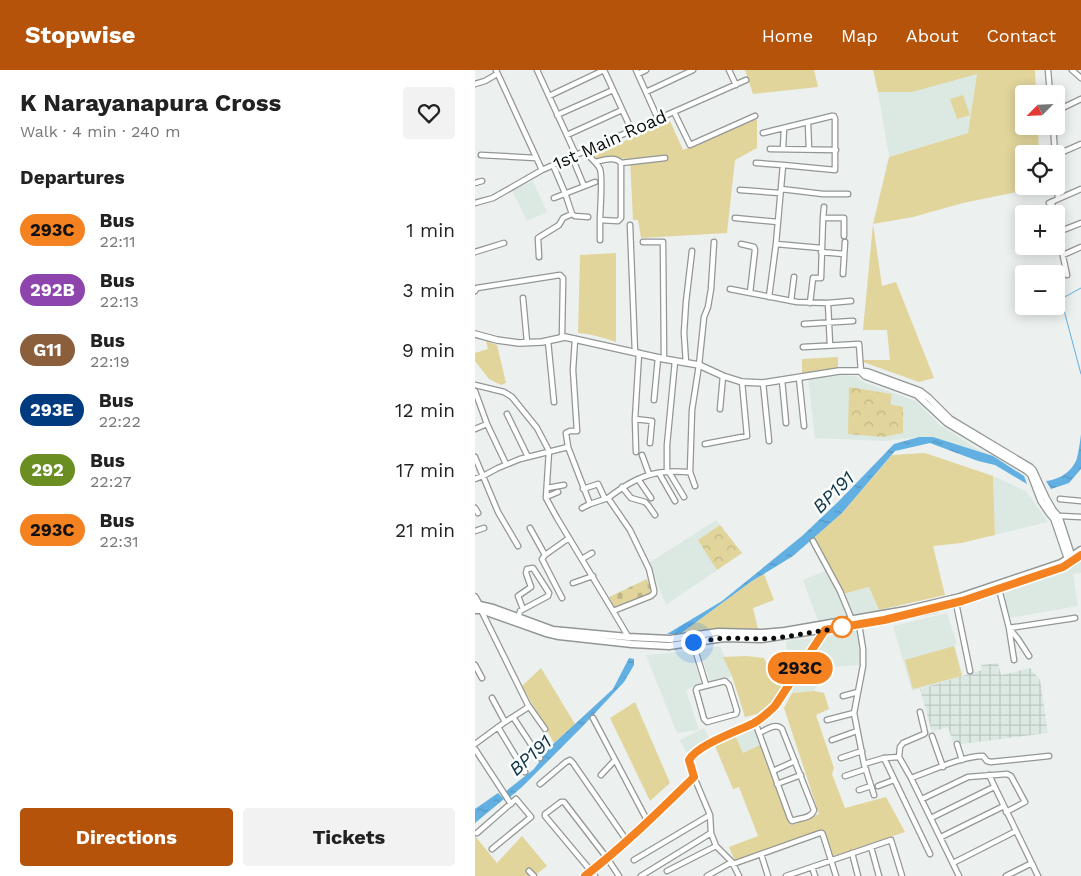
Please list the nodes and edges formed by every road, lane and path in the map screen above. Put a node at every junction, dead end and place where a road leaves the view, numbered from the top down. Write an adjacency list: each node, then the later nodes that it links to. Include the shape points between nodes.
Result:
1 (537, 70): 17 (street)
2 (604, 70): 15 (street); 17 (street)
3 (646, 70): 9 (street)
4 (693, 70): 16 (street)
5 (729, 70): 13 (street)
6 (1048, 70): 14 (street)
7 (1072, 70): 10 (street)
8 (497, 72): 12 (street); 39 (street)
9 (637, 72): 16 (street)
10 (1081, 78)
11 (746, 80): 13 (street, 1st Main Road)
12 (475, 84)
13 (736, 85): 21 (street, 1st Main Road)
14 (1049, 85)
15 (613, 90): 20 (street); 22 (street)
16 (646, 92): 24 (street)
17 (549, 96): 22 (street)
18 (1081, 100): 19 (street)
19 (1065, 107)
20 (622, 110): 27 (street); 29 (street)
21 (675, 112): 23 (street, via 690,145); 24 (street, 1st Main Road)
22 (557, 115): 29 (street)
23 (755, 116)
24 (658, 119): 27 (street, 1st Main Road)
25 (808, 123): 26 (street); 33 (street); 34 (street, via 834,116)
26 (783, 128): 28 (street); 32 (street)
27 (632, 131): 36 (street, 1st Main Road)
28 (763, 133)
29 (567, 135): 38 (street)
30 (1081, 144): 35 (street)
31 (770, 149): 32 (street)
32 (783, 149): 33 (street)
33 (809, 149): 34 (street)
34 (835, 150): 45 (street, via 835,170)
35 (1065, 150)
36 (585, 151): 38 (street, 1st Main Road); 41 (street)
37 (481, 155): 39 (street)
38 (574, 156): 44 (street, 1st Main Road); 50 (street)
39 (536, 158): 46 (street)
40 (665, 158): 42 (street)
41 (595, 162): 42 (street, via 612,159); 68 (street, via 601,173)
42 (621, 163): 68 (street, via 621,218 617,221)
43 (756, 163): 45 (street)
44 (553, 165): 46 (street, 1st Main Road); 54 (street)
45 (783, 165): 53 (street)
46 (542, 170): 59 (street, 1st Main Road, via 493,198)
47 (482, 181): 49 (street)
48 (595, 182): 50 (street)
49 (475, 183)
50 (584, 186): 54 (street)
51 (1081, 189): 58 (street)
52 (740, 190): 53 (street)
53 (781, 191): 55 (street); 69 (street)
54 (565, 193): 57 (street); 62 (street)
55 (848, 194)
56 (1059, 195): 58 (street)
57 (554, 198)
58 (1059, 199): 60 (street, via 1050,202)
59 (475, 203)
60 (1051, 205)
61 (824, 207): 65 (street)
62 (572, 214): 63 (street); 88 (street, via 539,238)
63 (588, 217)
64 (735, 218): 69 (street)
65 (823, 218): 66 (street); 82 (street)
66 (844, 218): 67 (street); 73 (street)
67 (851, 218)
68 (600, 220): 74 (street)
69 (778, 222): 80 (street)
70 (1081, 223): 72 (street)
71 (630, 225): 111 (street)
72 (1065, 229)
73 (844, 236)
74 (600, 240)
75 (643, 242): 112 (street, via 663,242)
76 (714, 242): 115 (street, via 711,289 704,317)
77 (845, 242): 85 (street)
78 (504, 243): 84 (street)
79 (741, 244): 94 (street, via 755,250)
80 (775, 244): 82 (street); 95 (street)
81 (1081, 247): 86 (street)
82 (821, 250): 85 (street); 99 (street, via 821,278 813,278)
83 (692, 251): 114 (street, via 684,333)
84 (475, 252)
85 (844, 254): 89 (street)
86 (1065, 254)
87 (1063, 255): 90 (street)
88 (539, 257)
89 (843, 274)
90 (1067, 275)
91 (794, 277): 97 (street)
92 (729, 289): 94 (street)
93 (475, 291): 105 (street, via 477,288 560,275 563,278)
94 (750, 294): 95 (street)
95 (769, 297): 97 (street)
96 (523, 298): 108 (street)
97 (791, 301): 99 (street)
98 (851, 301): 100 (street)
99 (810, 303): 100 (street)
100 (828, 303): 102 (street)
101 (853, 321): 102 (street)
102 (829, 323): 103 (street); 109 (street)
103 (804, 324)
104 (475, 334): 108 (main road, via 511,343)
105 (562, 337): 106 (main road); 107 (main road)
106 (575, 339): 111 (main road); 136 (street, via 573,370 577,430 566,433)
107 (548, 340): 108 (main road); 125 (street)
108 (527, 342)
109 (830, 345): 110 (street); 116 (street, via 859,344)
110 (803, 347)
111 (637, 353): 112 (main road); 128 (street)
112 (661, 358): 113 (main road); 124 (street)
113 (675, 361): 114 (main road); 143 (street, via 667,445)
114 (685, 363): 115 (main road)
115 (699, 365): 117 (main road); 144 (street)
116 (861, 372): 118 (main road); 181 (main road, via 917,395 947,423 1027,471 1037,483 1041,501 1054,519)
117 (723, 376): 120 (main road); 126 (street)
118 (799, 378): 119 (main road); 131 (street)
119 (782, 380): 121 (main road); 129 (street)
120 (742, 382): 121 (main road); 135 (street, via 747,436)
121 (763, 382): 133 (street)
122 (475, 385): 137 (street, via 512,397 537,428)
123 (475, 391): 130 (street)
124 (654, 400)
125 (554, 402)
126 (720, 409)
127 (507, 414): 141 (street)
128 (635, 419): 134 (street, via 652,421); 138 (street)
129 (786, 423)
130 (487, 424): 132 (street); 142 (street)
131 (803, 426)
132 (475, 429)
133 (769, 441)
134 (650, 443)
135 (705, 444)
136 (568, 447): 137 (street); 154 (street)
137 (549, 451): 141 (street); 153 (street)
138 (636, 452)
139 (643, 455): 146 (street)
140 (475, 456): 147 (street)
141 (528, 457): 142 (street)
142 (506, 464): 147 (street)
143 (668, 472): 144 (street); 145 (street); 157 (street)
144 (690, 472): 151 (street)
145 (659, 473): 146 (street); 161 (street)
146 (649, 474): 149 (street)
147 (483, 476): 148 (street); 175 (street, via 498,512)
148 (475, 479)
149 (639, 479): 152 (street); 159 (street)
150 (564, 485): 153 (street)
151 (695, 486)
152 (622, 487): 158 (street); 166 (street, via 631,498 645,502)
153 (547, 488): 156 (street)
154 (583, 489): 158 (street, via 597,484); 163 (street)
155 (558, 492): 156 (street)
156 (546, 497): 169 (street)
157 (684, 497)
158 (606, 498): 163 (street); 190 (street, via 630,530 649,569 655,590 651,596)
159 (651, 498)
160 (1060, 500): 162 (street)
161 (675, 501)
162 (1081, 501)
163 (590, 504): 164 (street)
164 (582, 508)
165 (563, 516): 169 (street)
166 (655, 516)
167 (1061, 516): 168 (street)
168 (1081, 517)
169 (557, 518): 173 (street)
170 (484, 528): 172 (street)
171 (530, 528): 178 (street)
172 (475, 531)
173 (569, 538): 178 (street); 180 (street)
174 (813, 541): 193 (street, via 841,591)
175 (518, 546)
176 (1081, 550): 181 (main road)
177 (592, 553): 180 (street)
178 (545, 555): 186 (street, via 542,559)
179 (1081, 555): 181 (main road)
180 (582, 559): 182 (street)
181 (1070, 560): 184 (main road, via 1063,567); 193 (main road, via 960,597)
182 (593, 576): 183 (street); 190 (street)
183 (573, 583)
184 (999, 589): 187 (main road); 196 (street)
185 (475, 597): 188 (main road)
186 (562, 598)
187 (956, 603): 194 (main road); 203 (street)
188 (477, 607): 192 (main road); 209 (street)
189 (523, 609): 189 (street, via 549,593 533,568 527,569 526,573 531,587 518,596); 192 (street)
190 (613, 611): 197 (street)
191 (1075, 618): 196 (street)
192 (517, 620): 197 (main road, via 559,636)
193 (852, 620): 195 (main road)
194 (859, 624): 195 (main road); 206 (street, via 863,666)
195 (827, 627): 198 (main road, via 761,633 718,632); 199 (main road, via 777,638 724,638); 216 (main road, via 775,706)
196 (1009, 628): 200 (street); 201 (street)
197 (630, 640): 198 (main road); 198 (main road)
198 (658, 642): 199 (main road, via 677,645)
199 (693, 642): 205 (street)
200 (1029, 656)
201 (1014, 660)
202 (475, 666): 204 (street)
203 (970, 671)
204 (482, 678)
205 (706, 685): 205 (street, via 696,690 705,721 736,714 727,682)
206 (858, 692): 207 (street); 210 (street)
207 (843, 696)
208 (492, 698): 215 (street)
209 (528, 705): 212 (street); 218 (street)
210 (854, 712): 214 (street); 219 (street)
211 (920, 712): 228 (street, via 925,733 903,743)
212 (513, 717): 215 (street); 229 (street)
213 (593, 718): 232 (street)
214 (827, 720)
215 (505, 722): 217 (street)
216 (755, 722): 220 (street); 243 (main road, via 694,753 689,760)
217 (498, 728): 223 (street); 238 (street)
218 (545, 729)
219 (857, 731): 222 (street); 226 (street)
220 (759, 733): 234 (street, via 781,727); 237 (street)
221 (932, 736): 236 (street)
222 (833, 740)
223 (475, 744)
224 (957, 744): 233 (street)
225 (475, 750): 254 (street)
226 (862, 751): 230 (street); 235 (street)
227 (1049, 756): 233 (street, via 998,762 987,761 983,756)
228 (899, 757): 231 (street); 244 (street)
229 (540, 758)
230 (841, 758)
231 (884, 758): 235 (street); 245 (street)
232 (615, 760): 239 (street); 258 (street)
233 (962, 760): 236 (street)
234 (795, 761): 237 (street); 240 (street)
235 (865, 767): 242 (street); 248 (street)
236 (943, 767): 244 (street)
237 (773, 771): 247 (street)
238 (525, 772)
239 (601, 775)
240 (801, 775): 247 (street); 247 (street, via 813,810 811,815 791,820)
241 (989, 775): 250 (street); 253 (street, via 968,777); 255 (street, via 1011,776 1025,802)
242 (845, 776)
243 (694, 777): 256 (street); 258 (main road)
244 (911, 778): 253 (street)
245 (894, 780): 249 (street); 269 (street)
246 (540, 784): 263 (street, via 570,760)
247 (777, 784)
248 (871, 786): 251 (street); 252 (street)
249 (878, 786)
250 (994, 786): 255 (street); 257 (street)
251 (859, 790)
252 (874, 795)
253 (922, 799): 257 (street)
254 (509, 802): 260 (street); 266 (street, via 516,799 531,817)
255 (1005, 809): 259 (street); 262 (street)
256 (711, 814): 261 (street); 271 (street)
257 (931, 818): 262 (street)
258 (648, 822): 263 (main road)
259 (1016, 831): 274 (street); 275 (street)
260 (477, 833)
261 (711, 834): 264 (street); 284 (street)
262 (941, 837): 274 (street)
263 (627, 841): 270 (main road)
264 (716, 846): 273 (street); 278 (street)
265 (871, 847): 267 (street); 291 (street); 292 (street, via 891,840)
266 (492, 849)
267 (852, 853): 272 (street); 290 (street)
268 (761, 854): 272 (street, via 822,833); 273 (street); 287 (street)
269 (931, 854)
270 (607, 858): 279 (main road); 279 (street, via 564,802 545,814); 283 (street)
271 (634, 860)
272 (832, 860): 276 (street); 289 (street)
273 (733, 863): 285 (street); 286 (street)
274 (953, 863): 293 (street)
275 (1032, 863): 294 (street); 295 (street)
276 (812, 867): 280 (street); 288 (street)
277 (529, 871): 281 (street)
278 (667, 871)
279 (593, 873): 282 (main road)
280 (790, 875)
281 (534, 876)
282 (585, 876)
283 (619, 876)
284 (641, 876)
285 (707, 876)
286 (739, 876)
287 (769, 876)
288 (815, 876)
289 (836, 876)
290 (858, 876)
291 (879, 876)
292 (902, 876)
293 (959, 876)
294 (1005, 876)
295 (1038, 876)

